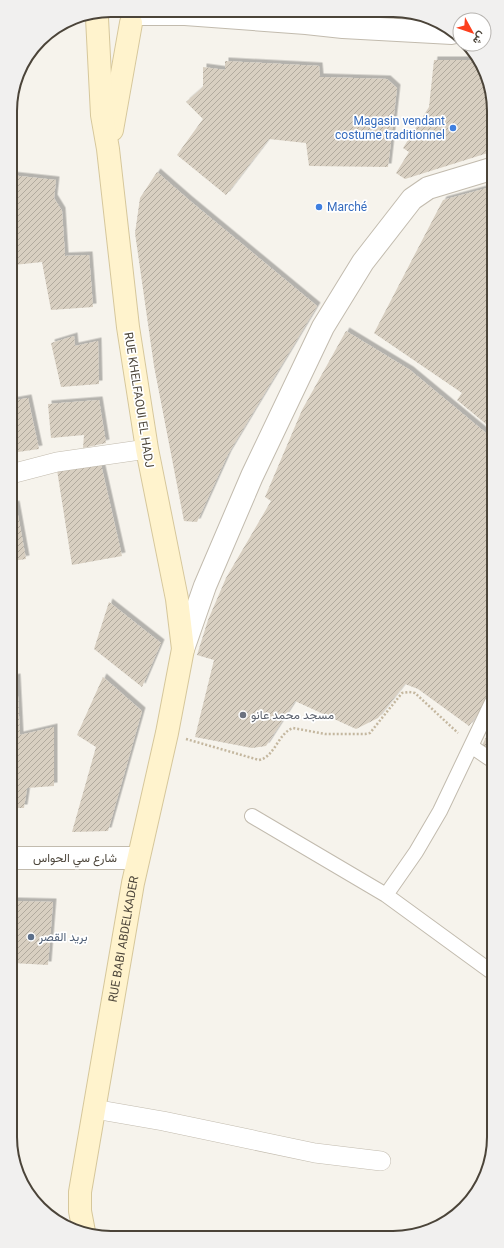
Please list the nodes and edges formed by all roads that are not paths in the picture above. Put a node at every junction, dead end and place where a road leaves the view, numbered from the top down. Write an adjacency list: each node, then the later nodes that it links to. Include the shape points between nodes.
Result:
1 (133, 17): 5 (main road, via 121,30 113,31 105,28)
2 (134, 17): 7 (main road, RUE KHELFAOUI EL HADJ)
3 (221, 17): 6 (street)
4 (97, 18): 7 (main road, RUE KHELFAOUI EL HADJ, via 102,115)
5 (99, 18)
6 (444, 33)
7 (108, 148): 9 (main road, RUE KHELFAOUI EL HADJ, via 128,327)
8 (487, 170): 11 (street, via 428,188 412,199 363,262 323,327 252,476 205,586)
9 (147, 449): 10 (street, via 56,462); 11 (main road, RUE KHELFAOUI EL HADJ, via 177,599)
10 (17, 472)
11 (183, 649): 17 (main road, RUE BABI ABDELKADER, via 167,733)
12 (487, 712): 13 (street)
13 (471, 746): 14 (street); 18 (street, via 436,818)
14 (487, 757)
15 (252, 816): 18 (street)
16 (17, 858): 17 (street, شارع سي الحواس)
17 (138, 858): 20 (main road, RUE BABI ABDELKADER)
18 (386, 895): 19 (street)
19 (487, 969)
20 (94, 1109): 21 (street, via 315,1153); 22 (main road, RUE BABI ABDELKADER, via 80,1192)
21 (381, 1161)
22 (83, 1226)

